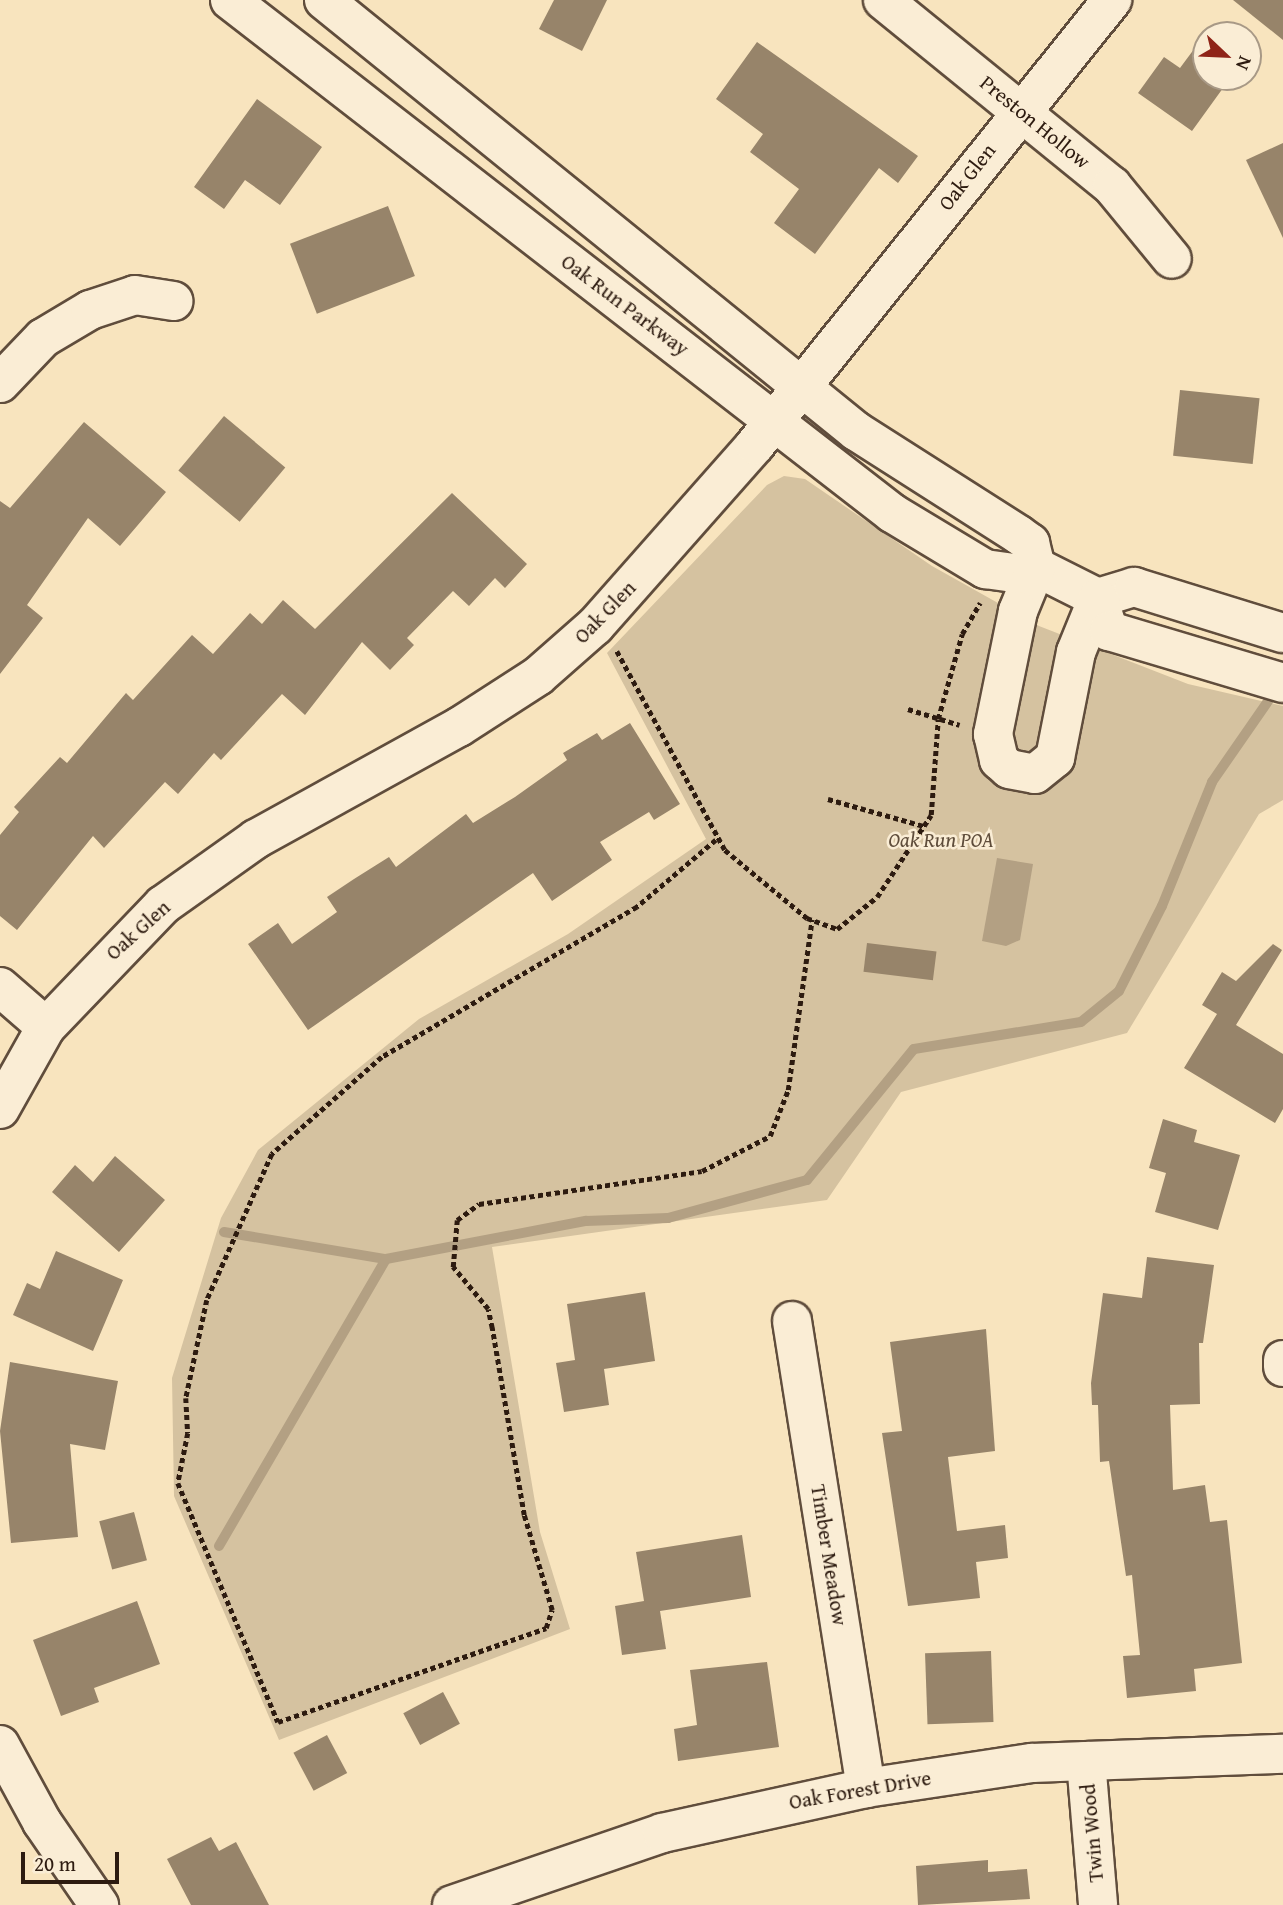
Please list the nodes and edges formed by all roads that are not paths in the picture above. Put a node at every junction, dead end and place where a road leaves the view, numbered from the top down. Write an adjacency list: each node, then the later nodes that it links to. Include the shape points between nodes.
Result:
1 (230, 0): 10 (street, Oak Run Parkway)
2 (324, 0): 9 (street)
3 (883, 0): 5 (street, Preston Hollow)
4 (1112, 0): 5 (street, Oak Glen)
5 (1021, 109): 6 (street, Preston Hollow, via 1112,186); 9 (street, Oak Glen)
6 (1172, 259)
7 (174, 301): 8 (street, via 135,295 90,310 43,338)
8 (0, 383)
9 (803, 386): 10 (street, Oak Glen); 11 (street, via 904,466 1030,543)
10 (775, 420): 11 (street, Oak Run Parkway, via 892,513 985,569 1014,573); 16 (street, Oak Glen, via 595,626 538,676 459,727 256,839 204,876 136,927)
11 (1036, 567): 12 (street); 12 (street, via 1015,624 993,734 999,760 1009,769 1035,775 1055,758 1076,652)
12 (1098, 598): 13 (street, via 1134,587); 14 (street, via 1109,631 1188,659)
13 (1283, 633)
14 (1283, 683)
15 (0, 987): 16 (street)
16 (46, 1027): 17 (street, Oak Glen)
17 (0, 1109)
18 (792, 1321): 24 (street, Timber Meadow)
19 (1283, 1360): 20 (street)
20 (1283, 1367)
21 (0, 1745): 25 (street, via 42,1822)
22 (1283, 1754): 23 (street, Oak Forest Drive)
23 (1086, 1761): 24 (street, Oak Forest Drive, via 988,1768); 27 (street, Twin Wood)
24 (866, 1788): 26 (street, Oak Forest Drive, via 662,1833)
25 (99, 1905)
26 (452, 1905)
27 (1098, 1905)

